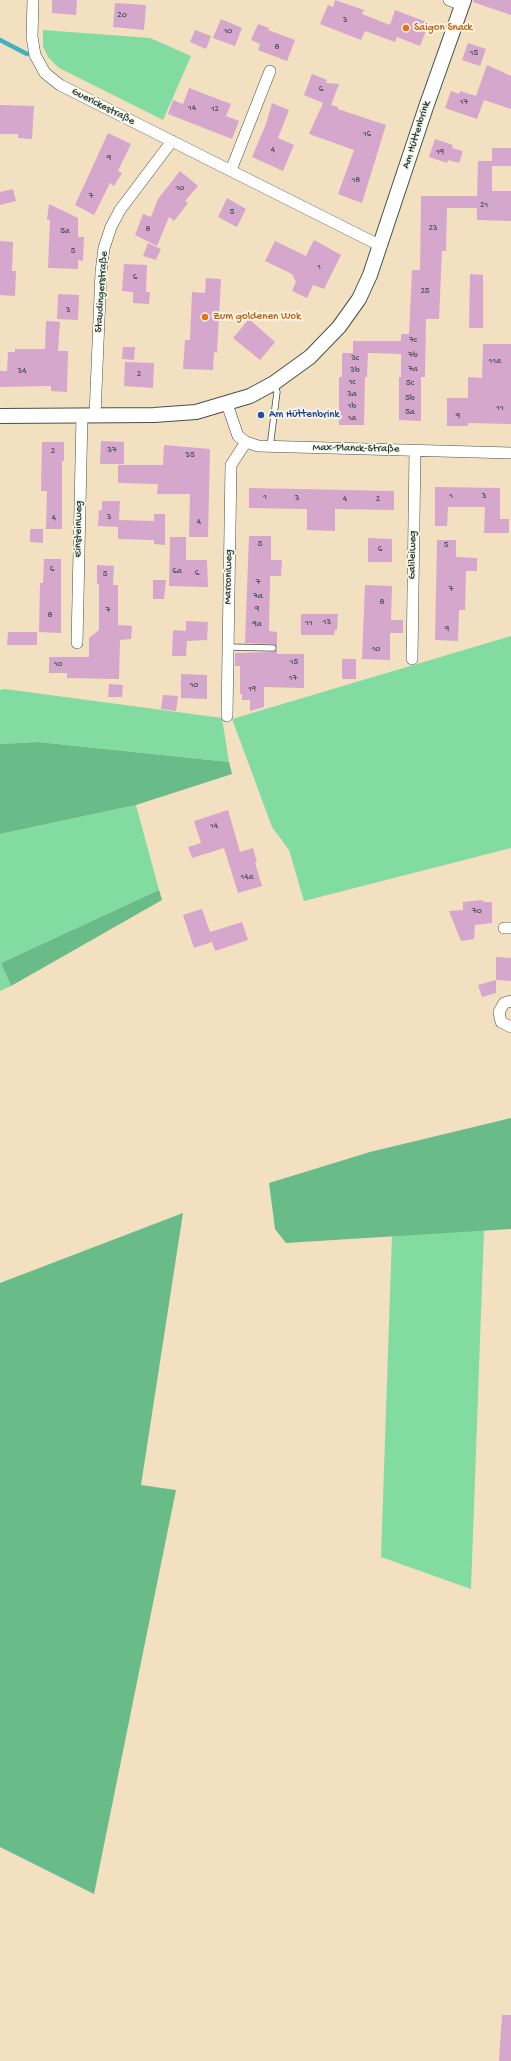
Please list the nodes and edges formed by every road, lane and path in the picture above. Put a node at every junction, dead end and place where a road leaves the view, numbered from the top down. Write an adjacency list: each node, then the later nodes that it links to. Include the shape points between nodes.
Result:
1 (33, 0): 5 (street, Guerickestraße, via 32,37 35,55 45,73 60,85)
2 (449, 0): 3 (street)
3 (464, 3): 7 (street, Am Hüttenbrink, via 424,113)
4 (270, 71): 6 (street)
5 (172, 142): 6 (street, Guerickestraße); 10 (street, Staudingerstraße, via 110,227 101,272)
6 (231, 170): 7 (street, Guerickestraße)
7 (381, 246): 8 (street, Am Hüttenbrink, via 359,299 339,327 310,357)
8 (274, 383): 9 (street, Am Hüttenbrink, via 250,396); 13 (lane, via 277,392)
9 (227, 404): 10 (street, Am Hüttenbrink, via 196,412); 12 (street, via 238,436)
10 (89, 415): 11 (street, Am Hüttenbrink); 16 (street, Einsteinweg)
11 (0, 416)
12 (246, 442): 13 (street, Max-Planck-Straße); 17 (street, Marconiweg, via 231,465)
13 (270, 447): 14 (street, Max-Planck-Straße)
14 (415, 451): 15 (street, Max-Planck-Straße); 19 (street, Galileiweg)
15 (511, 452)
16 (77, 643)
17 (228, 647): 18 (lane); 20 (street, Marconiweg)
18 (273, 648)
19 (412, 659)
20 (227, 716)
21 (511, 1001): 22 (street, via 504,1003 499,1012 501,1022)
22 (511, 1027)

